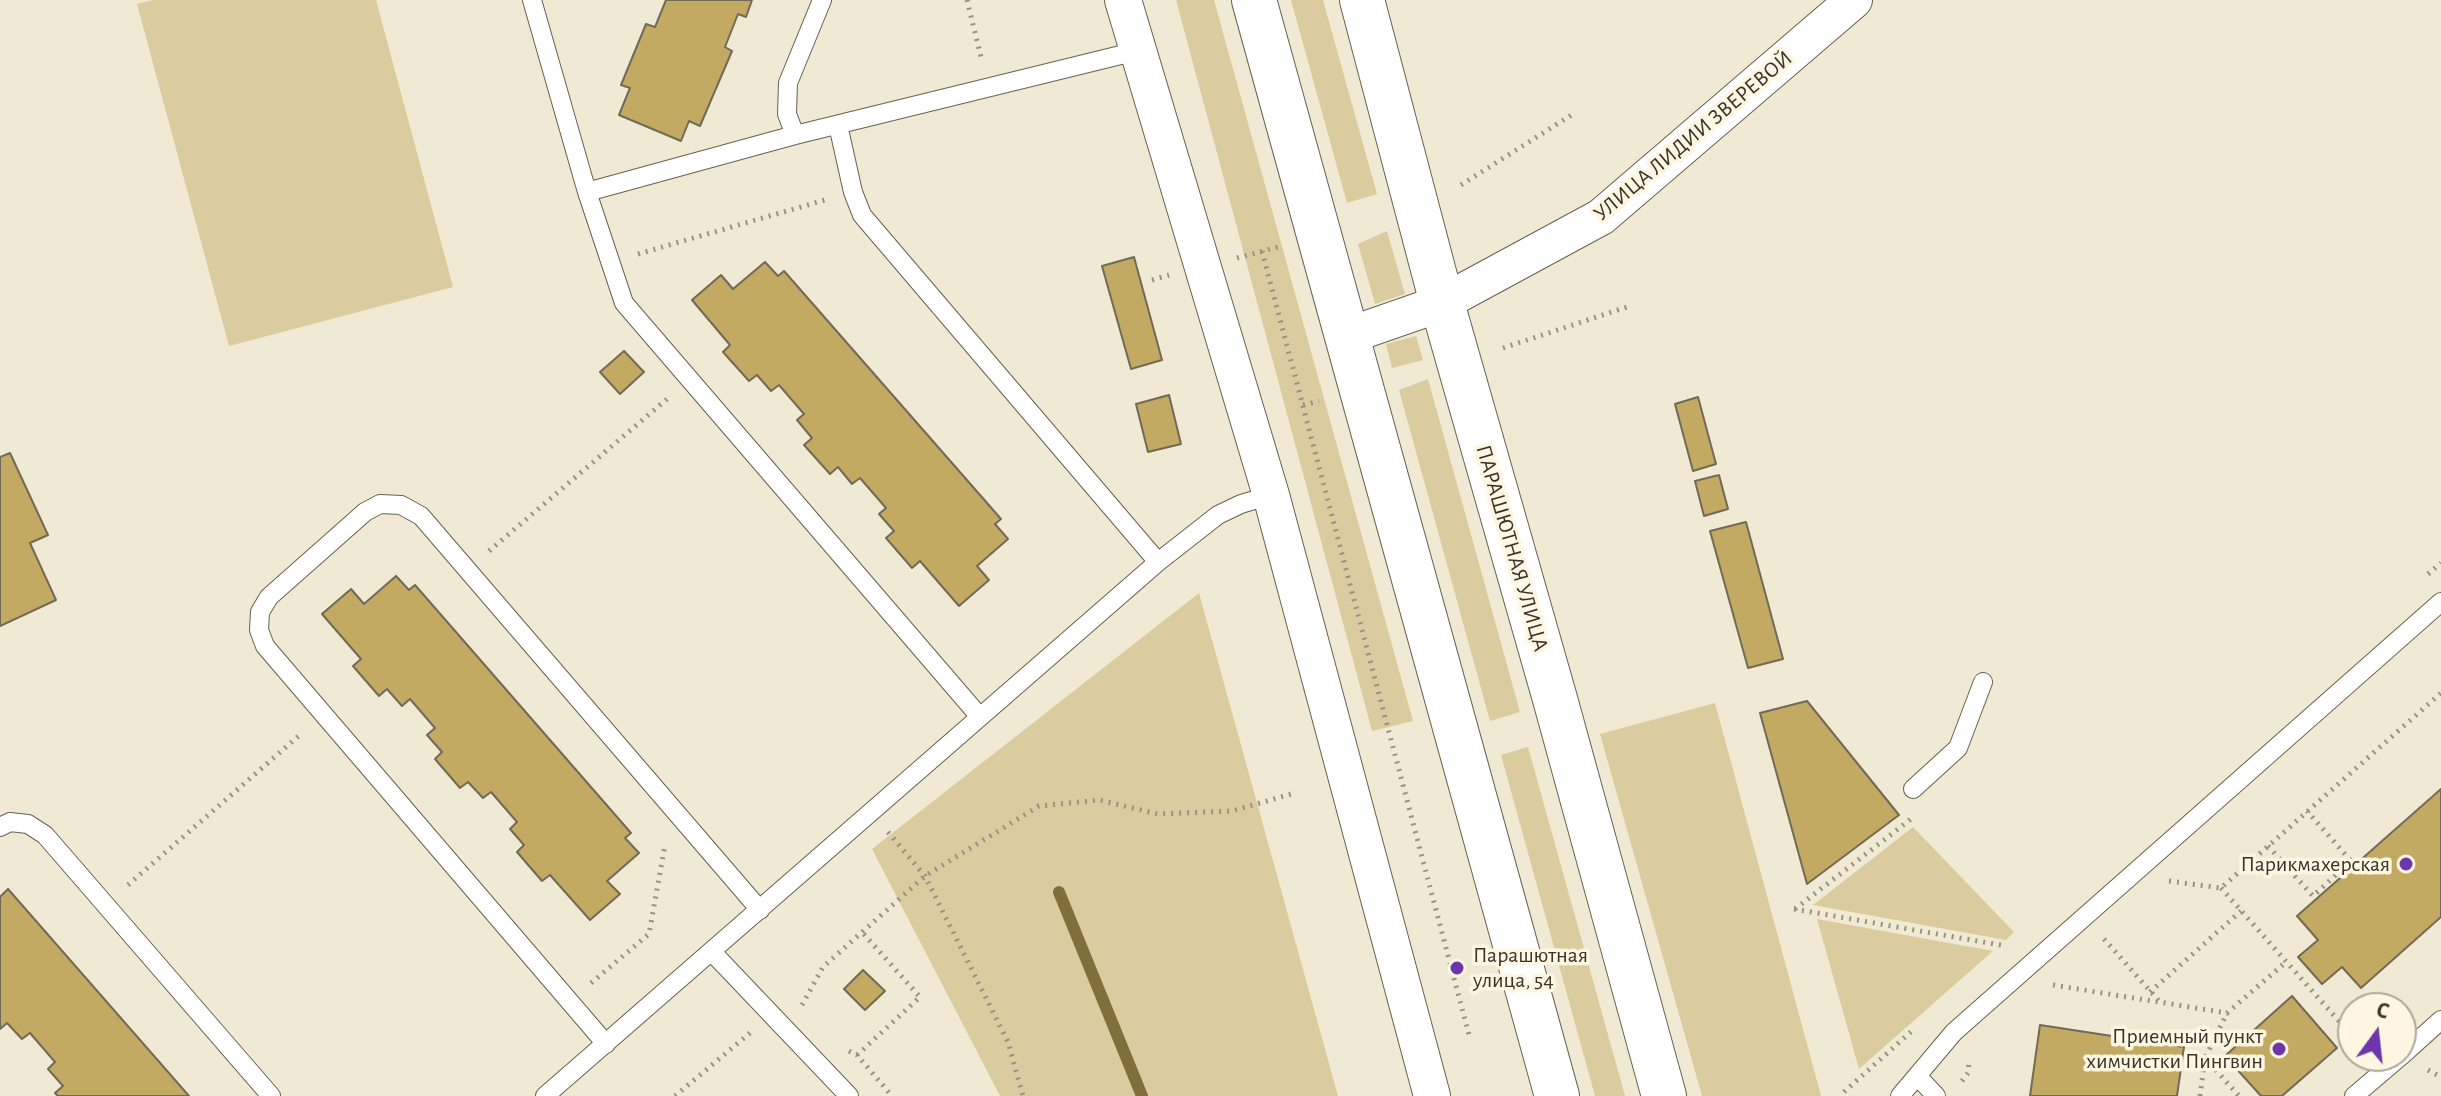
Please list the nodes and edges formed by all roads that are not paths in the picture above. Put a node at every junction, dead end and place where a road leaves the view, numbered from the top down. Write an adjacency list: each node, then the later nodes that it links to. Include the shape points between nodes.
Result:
1 (532, 0): 10 (lane)
2 (822, 0): 9 (lane, via 788,83 787,114)
3 (1123, 0): 7 (street)
4 (1254, 0): 12 (main road)
5 (1362, 0): 11 (main road, ПАРАШЮТНАЯ УЛИЦА)
6 (1854, 0): 11 (street, УЛИЦА ЛИДИИ ЗВЕРЕВОЙ, via 1601,217)
7 (1137, 51): 8 (lane); 13 (street)
8 (838, 125): 9 (lane); 14 (lane, via 862,215)
9 (795, 135): 10 (lane)
10 (587, 192): 17 (lane, via 624,303)
11 (1442, 303): 12 (street, УЛИЦА ЛИДИИ ЗВЕРЕВОЙ); 32 (main road, ПАРАШЮТНАЯ УЛИЦА)
12 (1347, 336): 31 (main road)
13 (1271, 495): 14 (lane, via 1218,515); 30 (street)
14 (1158, 562): 17 (lane)
15 (2441, 602): 26 (lane, via 1954,1032)
16 (1983, 682): 18 (lane, via 1958,748)
17 (980, 717): 20 (lane)
18 (1913, 789)
19 (0, 827): 27 (lane, via 28,824 45,835)
20 (760, 910): 21 (lane); 24 (lane, via 421,516 401,505 380,504 365,512 269,597 260,612 265,646)
21 (712, 952): 24 (lane); 29 (lane)
22 (2441, 1020): 23 (lane)
23 (2417, 1042)
24 (606, 1044): 28 (lane)
25 (2382, 1072): 35 (lane)
26 (1918, 1077): 33 (lane); 34 (lane)
27 (271, 1096)
28 (545, 1096)
29 (849, 1096)
30 (1432, 1096)
31 (1557, 1096)
32 (1664, 1096)
33 (1900, 1096)
34 (1936, 1096)
35 (2354, 1096)

